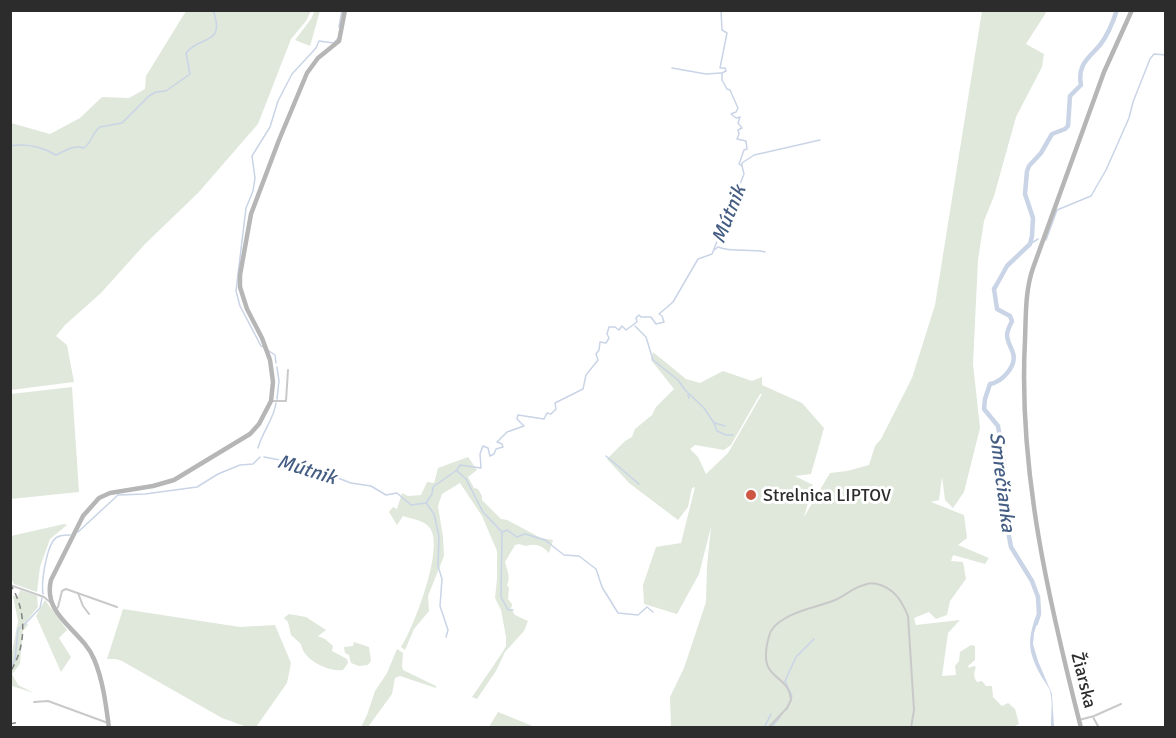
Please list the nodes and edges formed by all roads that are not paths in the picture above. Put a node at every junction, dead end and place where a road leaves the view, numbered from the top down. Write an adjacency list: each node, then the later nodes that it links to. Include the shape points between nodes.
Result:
1 (345, 10): 4 (street, via 340,40 318,57 307,73 276,147 251,216 240,273 244,303 272,364)
2 (1132, 10): 16 (street, Žiarska, via 1102,78 1032,272 1027,297 1023,378 1037,535)
3 (288, 370): 4 (street, via 286,401)
4 (271, 401): 7 (street, via 254,431 182,476 161,485 104,495 87,509 52,578)
5 (10, 585): 8 (street)
6 (78, 593): 10 (street); 11 (street, via 62,590); 12 (street)
7 (50, 594): 8 (street); 9 (street)
8 (44, 597): 9 (street)
9 (51, 603): 11 (street)
10 (117, 607)
11 (55, 610): 17 (street, via 94,659)
12 (89, 614)
13 (34, 702): 17 (street, via 48,701)
14 (1121, 704): 15 (street)
15 (1092, 716): 16 (street); 21 (street)
16 (1079, 720): 20 (street, Žiarska)
17 (109, 725)
18 (768, 728): 19 (street, via 791,700 788,689 766,663 773,628 789,616 872,584 895,593 908,616 914,710)
19 (911, 728)
20 (1081, 728)
21 (1098, 728)

